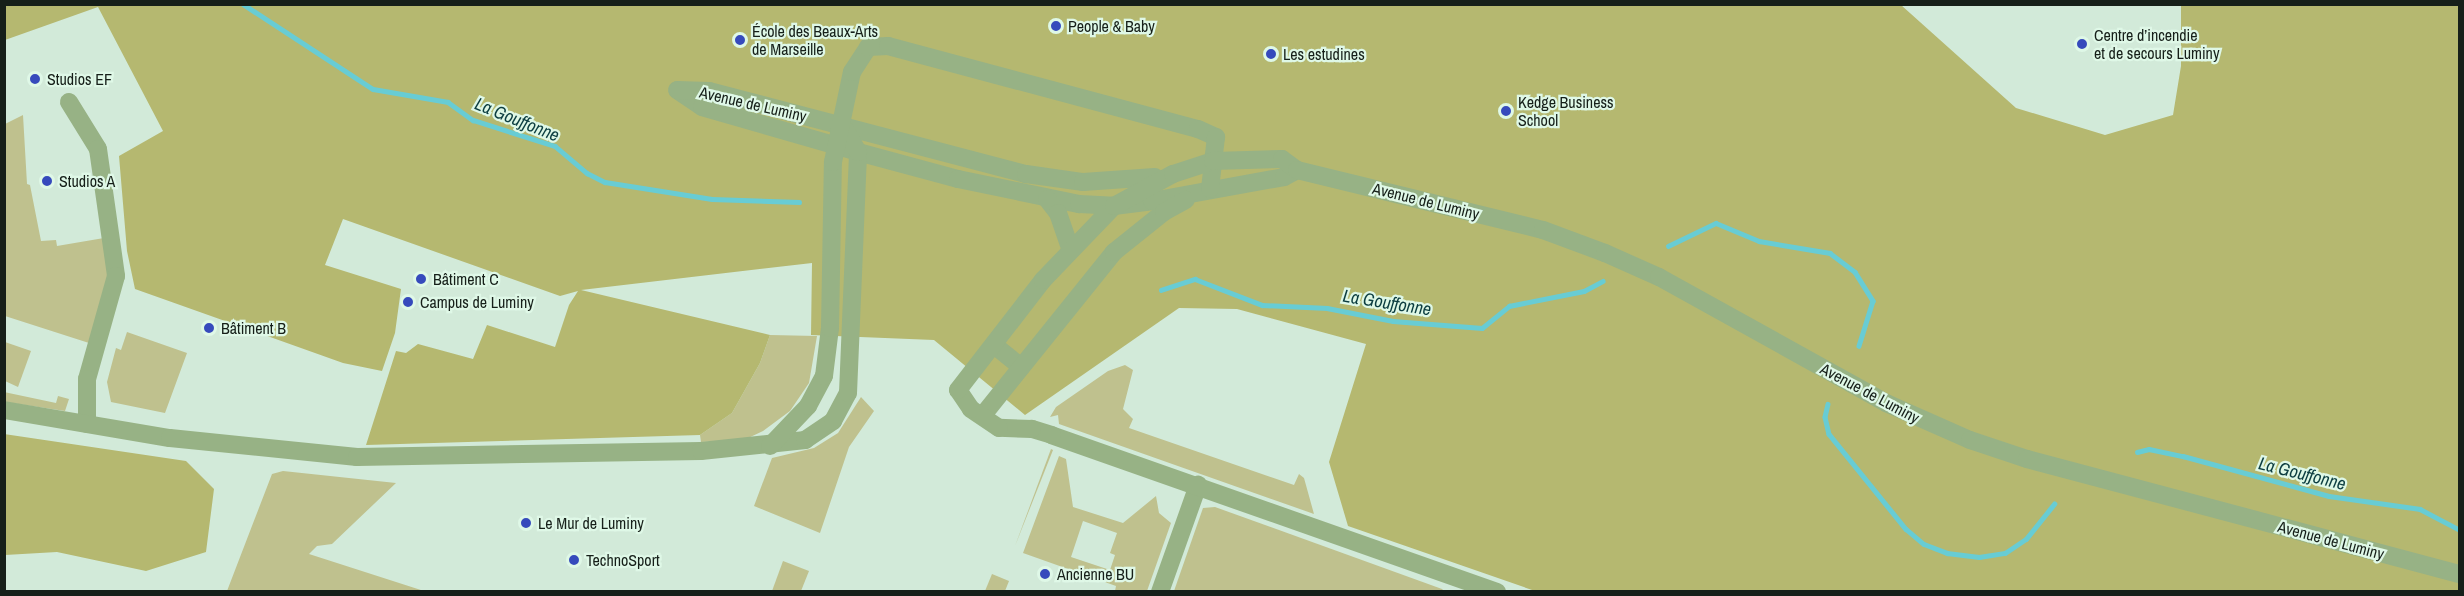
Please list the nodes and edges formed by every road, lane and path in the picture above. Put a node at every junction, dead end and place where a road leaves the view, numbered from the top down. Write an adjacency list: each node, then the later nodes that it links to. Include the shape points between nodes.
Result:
1 (69, 102): 16 (street, via 98,149 116,276 87,379)
2 (843, 126): 3 (street); 3 (street, Avenue de Luminy, via 709,91 676,90 702,107); 4 (street); 5 (street, via 843,105 858,58 868,47 888,46 1198,129 1216,137); 7 (street, Avenue de Luminy, via 1026,174 1072,181 1116,182)
3 (836, 144): 4 (street, Avenue de Luminy); 17 (street, via 824,376 808,406)
4 (858, 152): 9 (street, Avenue de Luminy); 17 (street, via 848,393 841,410 820,432 791,444)
5 (1213, 161): 6 (street, Avenue de Luminy, via 1282,159); 7 (street, Avenue de Luminy); 8 (street)
6 (1297, 170): 8 (street, Avenue de Luminy, via 1284,177); 19 (street, Avenue de Luminy, via 1575,241 1659,277 1886,403 1970,440 2027,459)
7 (1173, 174): 10 (street, Avenue de Luminy)
8 (1210, 189): 10 (street, Avenue de Luminy); 13 (street, Avenue de Luminy, via 1164,212 1114,252)
9 (1047, 199): 10 (street, Avenue de Luminy); 11 (street, via 1058,213)
10 (1114, 206): 11 (street, Avenue de Luminy)
11 (1070, 248): 12 (street, Avenue de Luminy)
12 (994, 345): 13 (street); 15 (street, Avenue de Luminy, via 958,390 971,409)
13 (1021, 367): 15 (street, Avenue de Luminy)
14 (4, 410): 16 (street)
15 (983, 415): 18 (street, via 999,428 1032,429)
16 (87, 424): 17 (street, via 274,451 357,458)
17 (770, 446)
18 (1198, 485): 20 (street); 21 (street)
19 (2460, 574)
20 (1469, 587): 22 (street)
21 (1160, 591)
22 (1497, 591)

